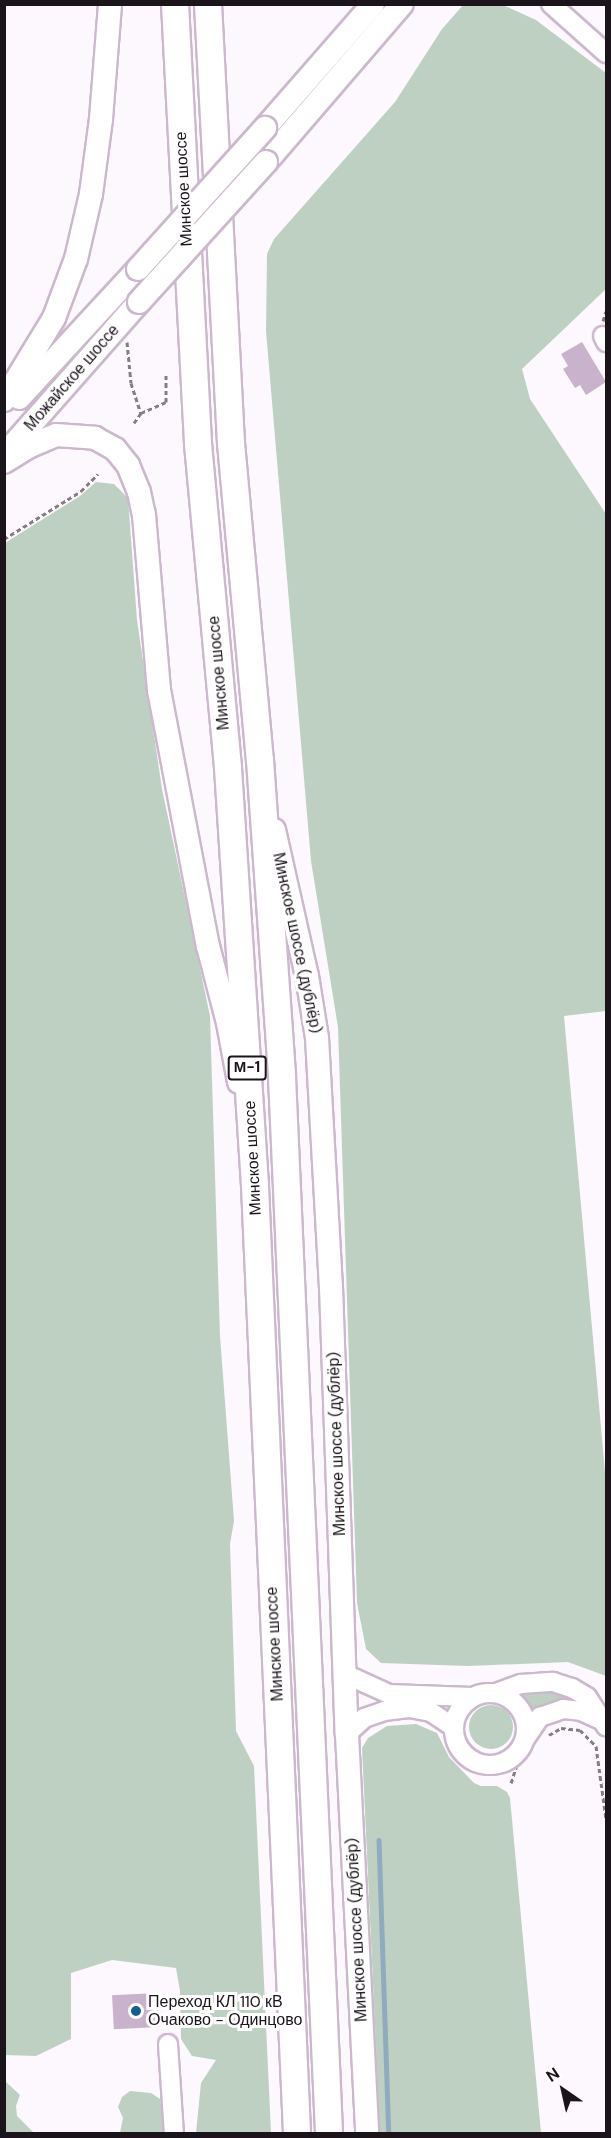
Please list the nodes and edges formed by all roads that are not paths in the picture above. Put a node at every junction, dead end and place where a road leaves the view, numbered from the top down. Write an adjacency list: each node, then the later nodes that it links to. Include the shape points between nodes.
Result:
1 (110, 4): 8 (main road, via 101,119 91,194 76,259 54,318)
2 (175, 4): 13 (highway, Минское шоссе / М-1, via 198,444 228,768)
3 (208, 4): 12 (highway, Минское шоссе / М-1, via 231,443)
4 (373, 4): 9 (main road, Можайское шоссе, bridge, via 138,269)
5 (402, 4): 10 (main road, Можайское шоссе, bridge)
6 (551, 4): 7 (street)
7 (606, 53)
8 (4, 400)
9 (4, 411)
10 (4, 455)
11 (4, 462): 13 (main road, via 56,435 95,438 115,449 128,465 139,492 159,690 208,946 228,1023)
12 (260, 760): 14 (main road, Минское шоссе (дублёр), via 317,1038 331,1287); 24 (highway, Минское шоссе / М-1, via 282,1077)
13 (255, 1186): 23 (highway, Минское шоссе / М-1)
14 (345, 1674): 16 (street, via 389,1694); 19 (main road, Минское шоссе (дублёр))
15 (496, 1693): 16 (street); 17 (street, via 521,1684 553,1682 587,1697); 20 (street, via 517,1705 527,1727)
16 (472, 1697): 18 (street, via 462,1705)
17 (604, 1723): 20 (street, via 581,1712 562,1709 540,1717)
18 (453, 1727): 19 (street, via 431,1712 409,1708 364,1718); 20 (street, via 454,1739 468,1758 490,1766 512,1758)
19 (347, 1734): 25 (main road, Минское шоссе (дублёр))
20 (526, 1746)
21 (168, 2044): 22 (street)
22 (174, 2133)
23 (297, 2133)
24 (329, 2133)
25 (367, 2133)

